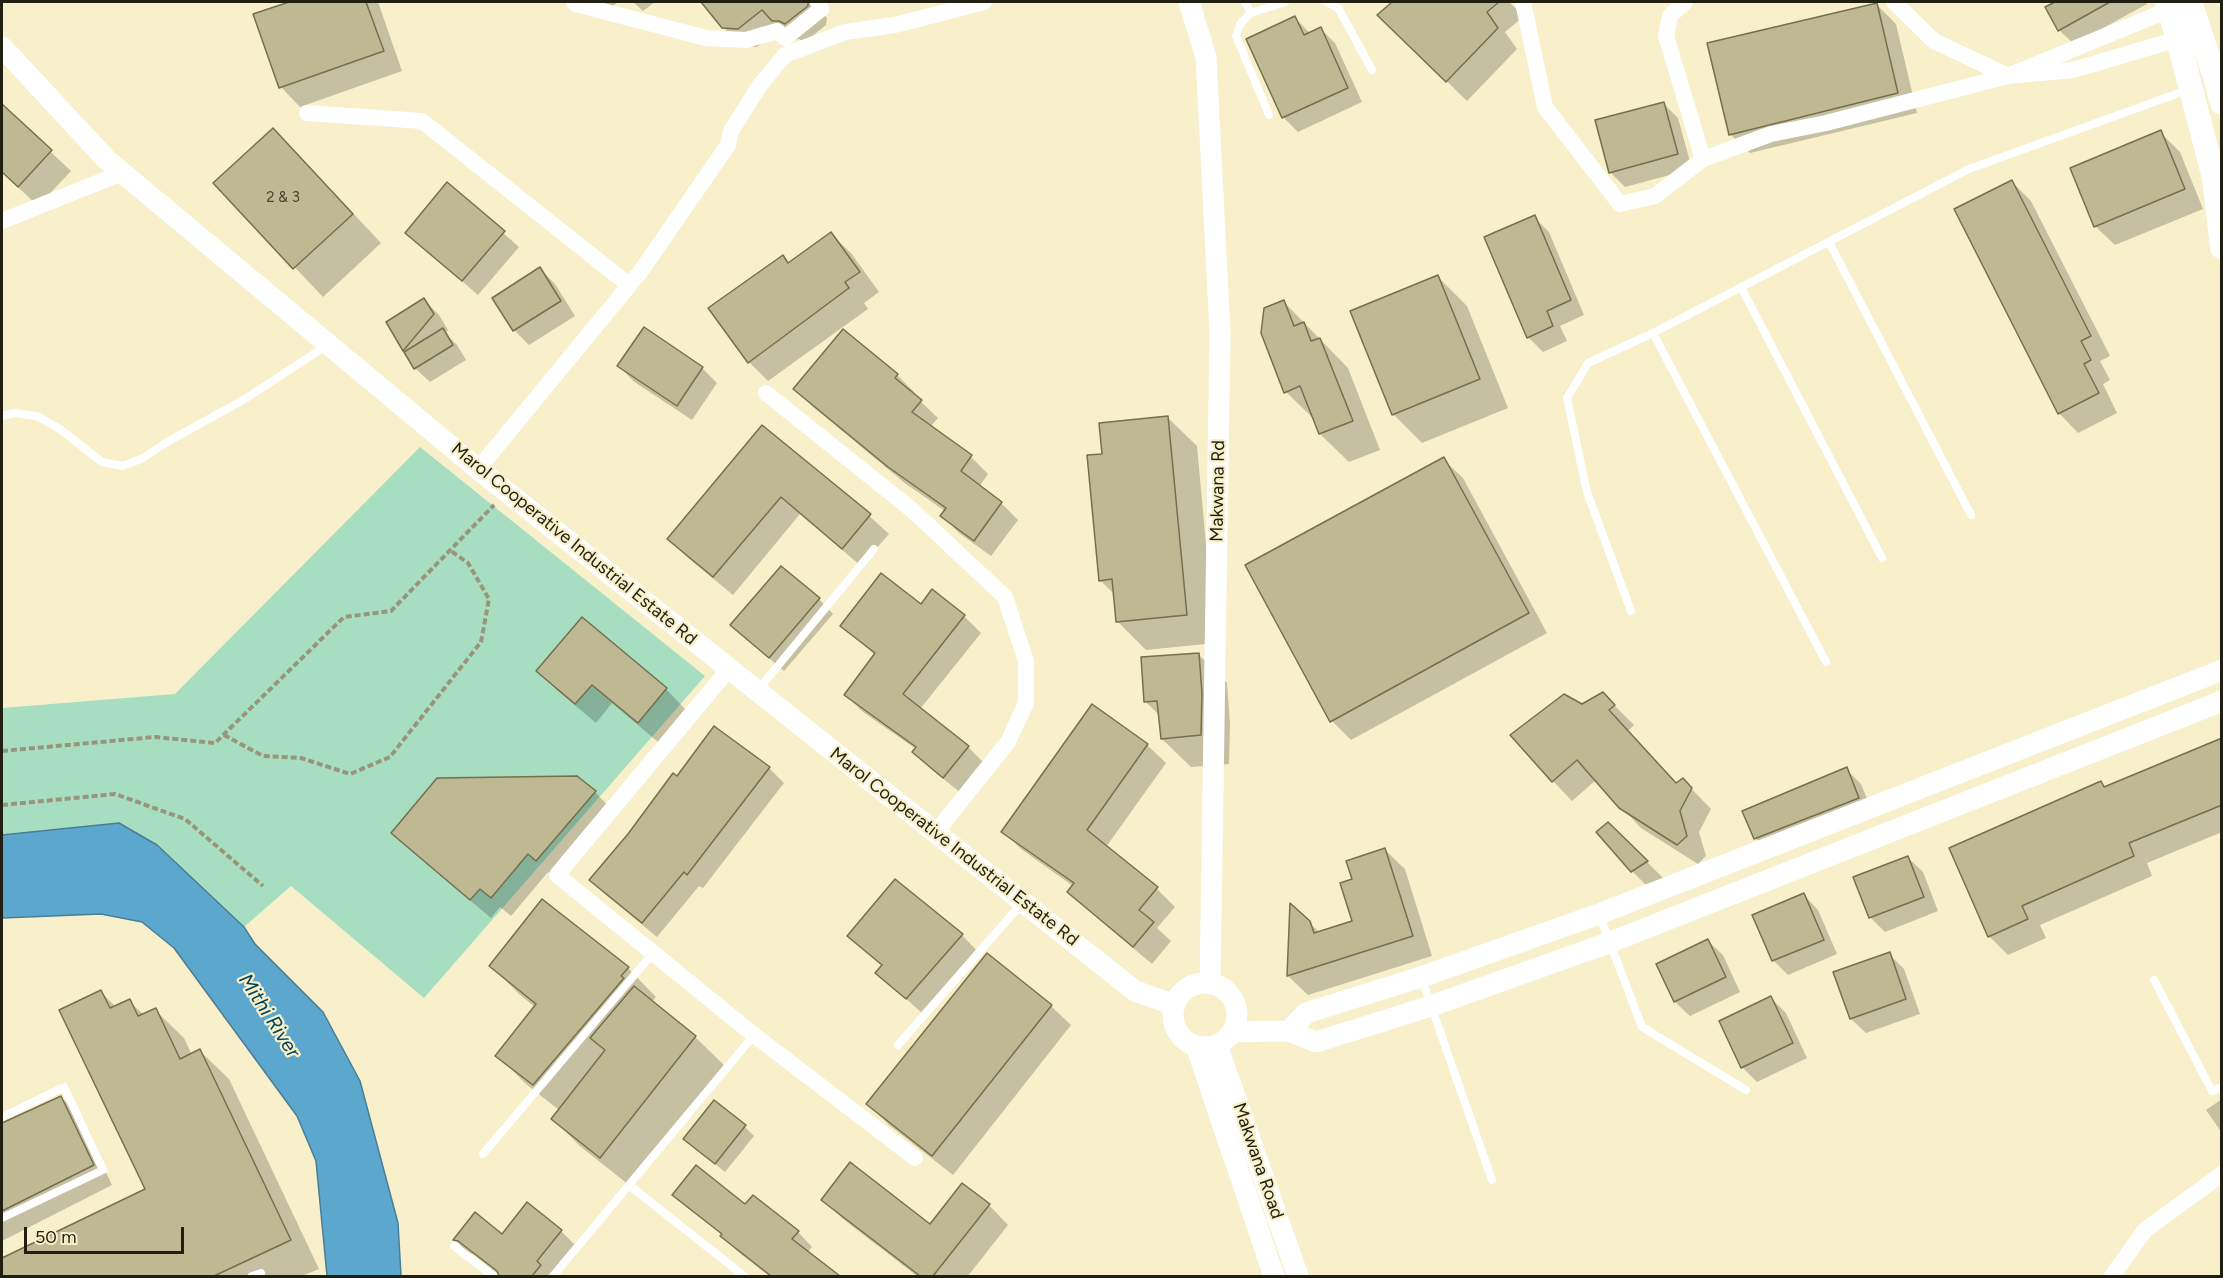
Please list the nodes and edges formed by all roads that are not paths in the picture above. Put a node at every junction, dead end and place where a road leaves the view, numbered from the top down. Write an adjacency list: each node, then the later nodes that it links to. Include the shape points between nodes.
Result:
1 (574, 2): 2 (street, via 706,38 746,40 777,31 784,38 821,9)
2 (818, 2)
3 (984, 2): 26 (street, via 895,25 845,32 785,55 731,131 728,145)
4 (1190, 2): 49 (street, Makwana Rd, via 1206,57 1220,333)
5 (1245, 2): 12 (lane)
6 (1285, 2): 12 (lane)
7 (1328, 2): 15 (lane, via 1339,9)
8 (1523, 2): 21 (street, via 1545,107 1620,204 1655,196)
9 (1685, 2): 21 (street, via 1670,16 1666,36)
10 (1894, 2): 16 (street, via 1934,41)
11 (2179, 4): 13 (main road); 16 (street)
12 (1251, 14): 20 (lane, via 1240,24 1236,36)
13 (2189, 36): 16 (street, via 2073,70); 17 (main road)
14 (2, 47): 22 (street, Marol Cooperative Industrial Estate Rd)
15 (1372, 70)
16 (2008, 76): 21 (street, via 1771,134)
17 (2204, 84): 18 (main road); 24 (lane, via 1969,169); 25 (main road)
18 (2222, 103)
19 (307, 113): 26 (street, via 422,121)
20 (1269, 115)
21 (1703, 159)
22 (122, 173): 23 (street); 29 (street, Marol Cooperative Industrial Estate Rd)
23 (2, 220)
24 (1829, 242): 27 (lane); 33 (lane)
25 (2222, 247)
26 (629, 285): 32 (street)
27 (1741, 287): 28 (lane); 35 (lane)
28 (1653, 333): 36 (lane, via 1588,363 1567,398 1587,492); 37 (lane)
29 (329, 344): 31 (lane, via 245,399 123,466 102,462 37,416); 32 (street, Marol Cooperative Industrial Estate Rd)
30 (766, 393): 42 (street, via 911,509 1005,597 1026,661 1026,703 1008,742)
31 (2, 416)
32 (478, 469): 38 (street, Marol Cooperative Industrial Estate Rd)
33 (1971, 515)
34 (874, 549): 40 (lane)
35 (1882, 558)
36 (1631, 611)
37 (1826, 662)
38 (729, 669): 40 (street, Marol Cooperative Industrial Estate Rd); 46 (street, via 556,875)
39 (2222, 670): 44 (street)
40 (757, 691): 42 (street, Marol Cooperative Industrial Estate Rd)
41 (2222, 701): 45 (street)
42 (936, 832): 43 (street, Marol Cooperative Industrial Estate Rd)
43 (1023, 902): 50 (street, Marol Cooperative Industrial Estate Rd, via 1135,991); 55 (lane)
44 (1599, 914): 45 (lane); 47 (street)
45 (1611, 942): 51 (street); 58 (lane, via 1642,1027)
46 (653, 953): 53 (street); 60 (lane)
47 (1421, 977): 51 (lane); 52 (street, via 1306,1012)
48 (2154, 980): 57 (lane, via 2212,1091)
49 (1210, 984): 50 (street, via 1191,986); 54 (street, via 1226,991 1238,1012 1236,1025)
50 (1175, 1005): 56 (street, via 1173,1018 1177,1030 1184,1040)
51 (1431, 1006): 52 (street, via 1316,1042); 63 (lane)
52 (1289, 1031): 54 (street)
53 (753, 1035): 61 (street); 64 (lane)
54 (1225, 1038): 56 (street, via 1208,1047); 66 (street, Makwana Road)
55 (898, 1046)
56 (1196, 1046): 68 (street, Makwana Road)
57 (2222, 1087)
58 (1746, 1090)
59 (2, 1117): 65 (lane, via 64,1087 103,1170)
60 (483, 1154)
61 (915, 1158)
62 (2222, 1174): 74 (street, via 2145,1230)
63 (1492, 1180)
64 (629, 1185): 70 (lane); 71 (lane)
65 (2, 1218)
66 (1286, 1242): 68 (street); 73 (street, Makwana Road)
67 (453, 1246): 69 (lane)
68 (1265, 1249): 72 (street, Makwana Road)
69 (493, 1276)
70 (553, 1276)
71 (744, 1276)
72 (1274, 1276)
73 (1298, 1276)
74 (2112, 1276)

